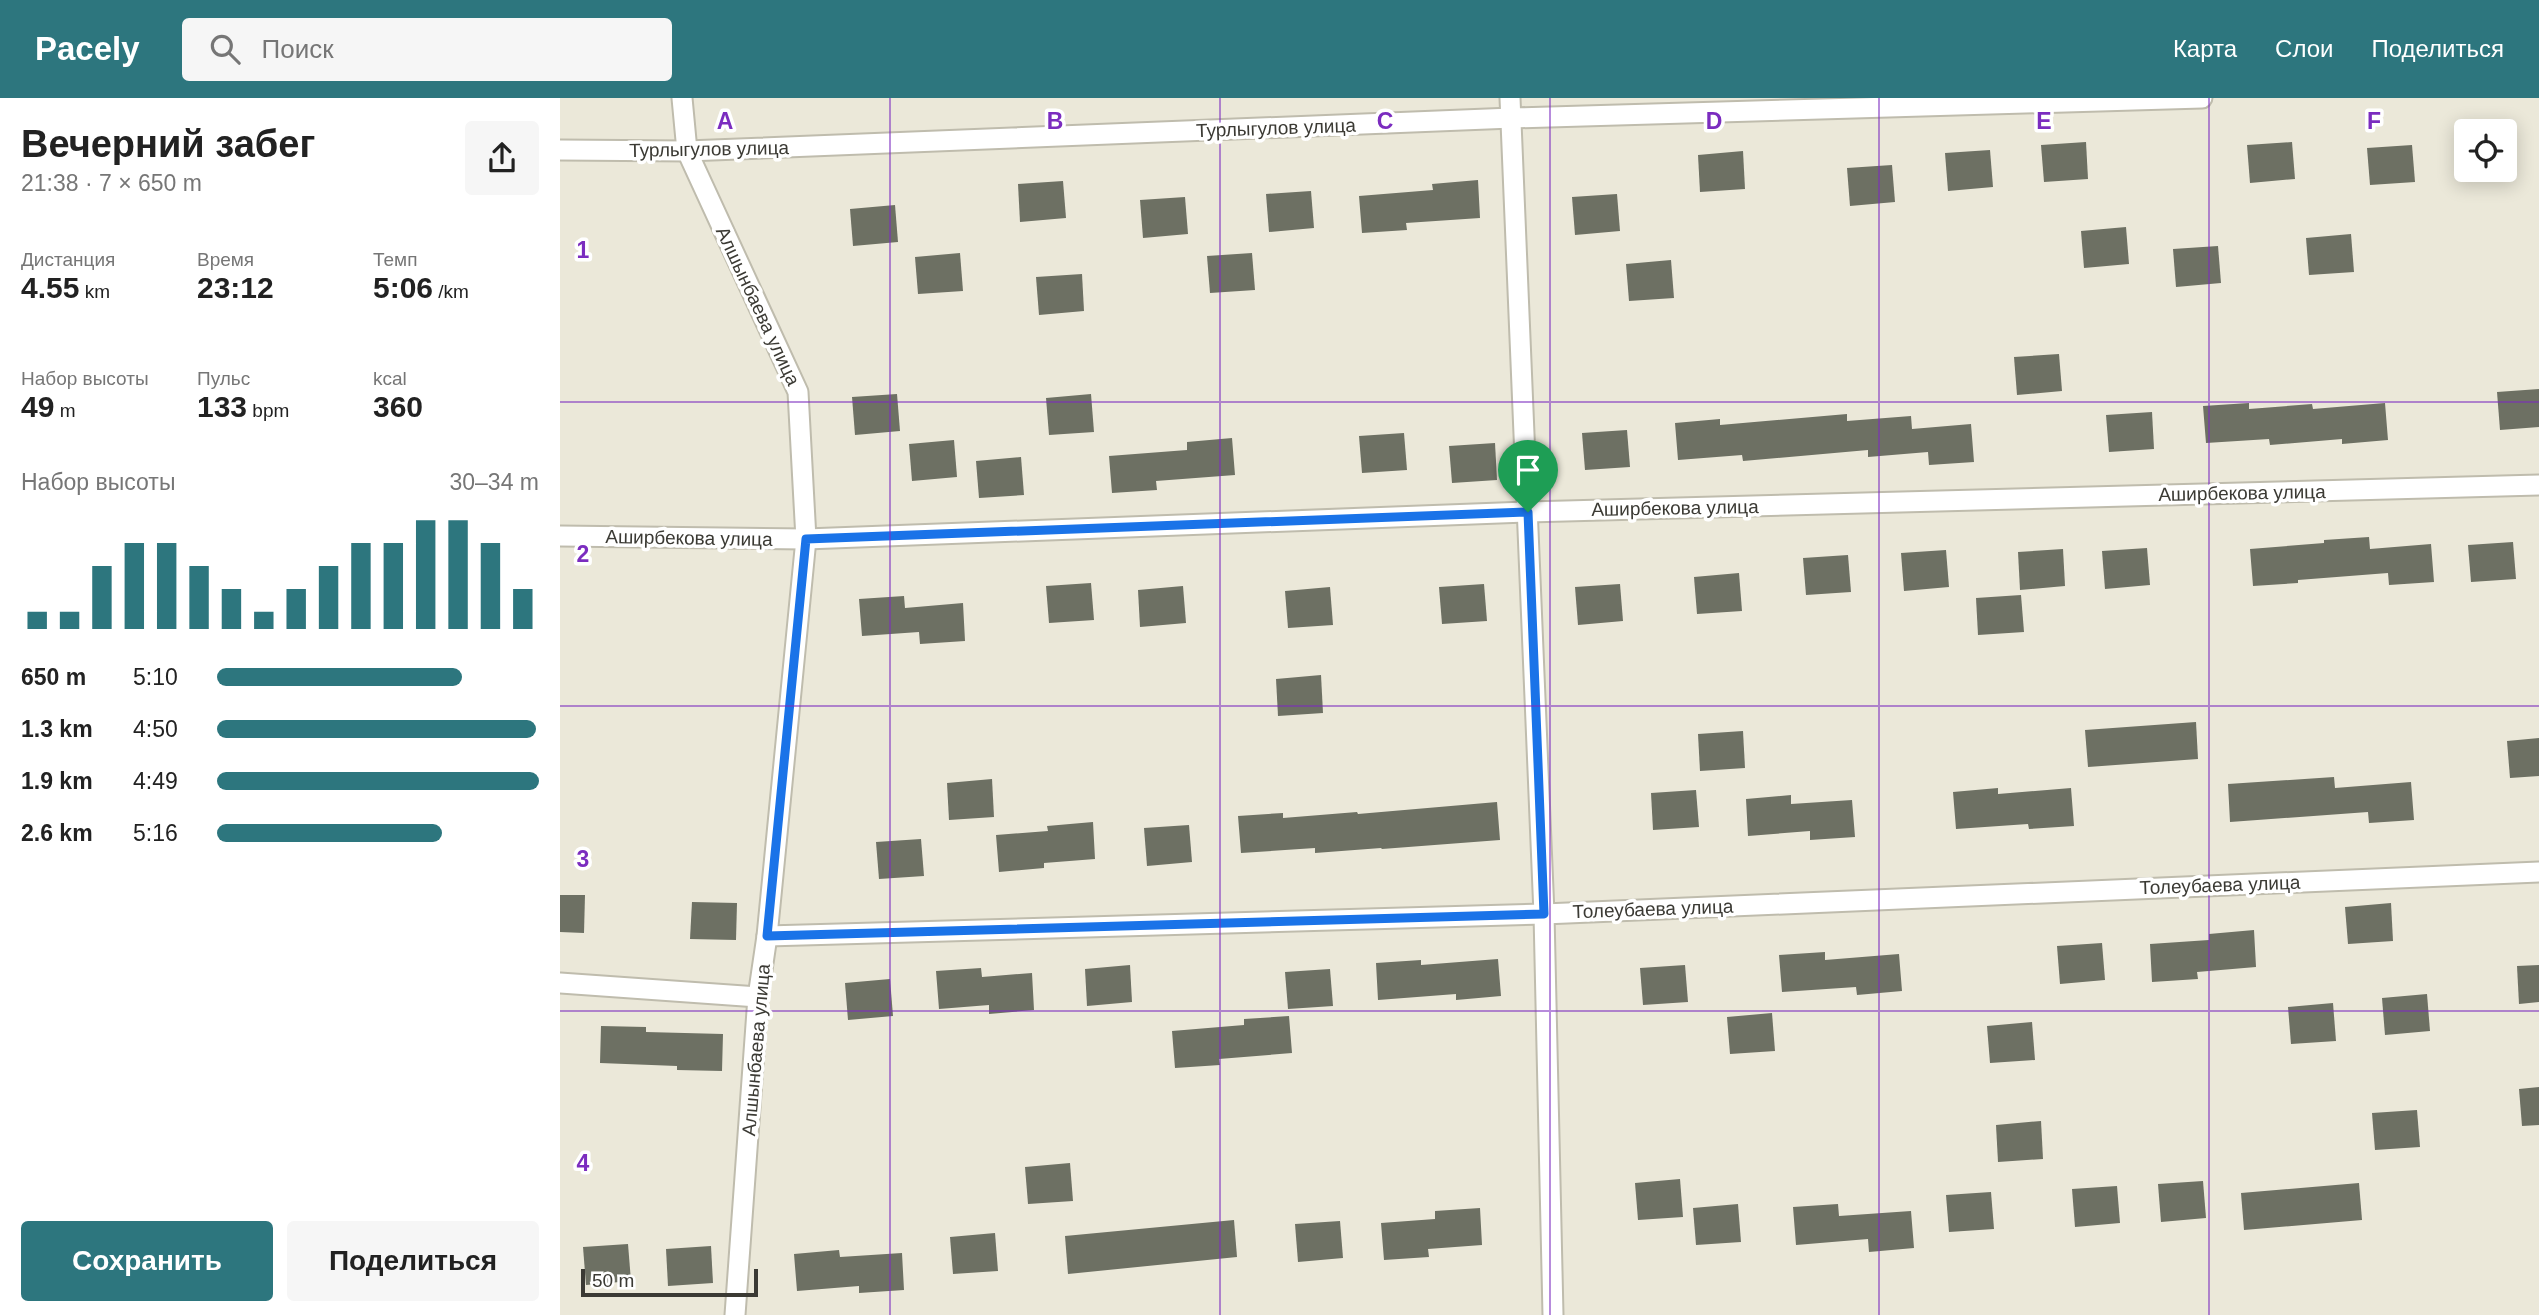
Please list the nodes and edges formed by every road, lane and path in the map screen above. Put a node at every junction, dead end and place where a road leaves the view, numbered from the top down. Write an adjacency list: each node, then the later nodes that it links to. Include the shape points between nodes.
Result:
1 (682, 98): 6 (street, Алшынбаева улица)
2 (1510, 98): 4 (street)
3 (2202, 98): 4 (street, Турлыгулов улица)
4 (1512, 118): 6 (street, Турлыгулов улица); 8 (street)
5 (560, 150): 6 (street, Турлыгулов улица)
6 (687, 151): 10 (street, Алшынбаева улица, via 798,392)
7 (2539, 485): 8 (street, Аширбекова улица)
8 (1528, 512): 10 (street, Аширбекова улица); 12 (street)
9 (560, 536): 10 (street, Аширбекова улица)
10 (806, 539): 13 (street, Алшынбаева улица)
11 (2539, 872): 12 (street, Толеубаева улица)
12 (1544, 914): 13 (street, Толеубаева улица); 17 (street)
13 (767, 936): 15 (street, Алшынбаева улица)
14 (560, 983): 15 (street)
15 (758, 997): 16 (street, Алшынбаева улица)
16 (735, 1315)
17 (1553, 1315)

